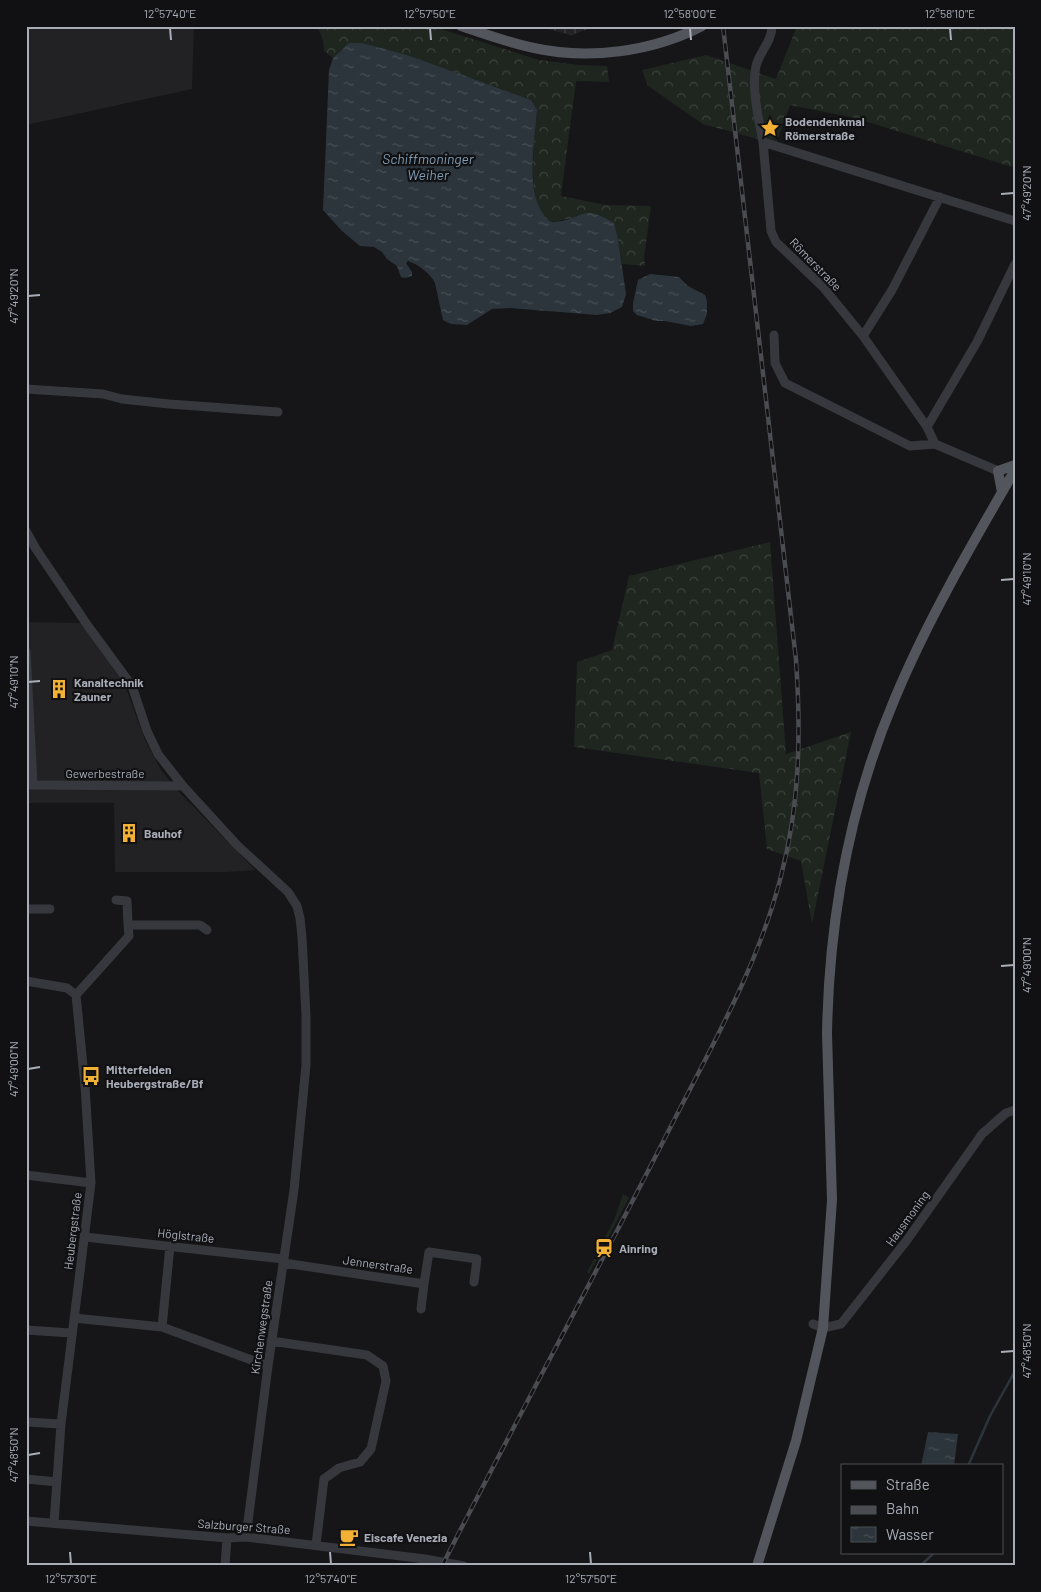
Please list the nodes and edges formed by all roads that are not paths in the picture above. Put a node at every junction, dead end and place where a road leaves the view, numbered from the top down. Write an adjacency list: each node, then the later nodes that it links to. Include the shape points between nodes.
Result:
1 (461, 26): 2 (main road, via 562,53 642,48)
2 (702, 26)
3 (771, 27): 4 (street, Römerstraße, via 770,40 756,65 754,81)
4 (763, 142): 5 (street); 9 (street, Römerstraße, via 771,231 776,242 822,287)
5 (940, 197): 6 (street); 9 (street)
6 (1015, 221)
7 (1015, 264): 12 (street, via 977,342)
8 (774, 335): 13 (street, via 775,363 785,383 910,446)
9 (864, 336): 12 (street, Römerstraße)
10 (26, 389): 11 (street)
11 (278, 412)
12 (927, 427): 13 (street, Römerstraße)
13 (935, 444): 16 (street)
14 (1015, 465): 16 (main road)
15 (1015, 470): 17 (main road)
16 (998, 471): 17 (main road)
17 (1002, 492): 39 (main road, via 946,594 894,700 854,820 844,864 832,938 827,1034 832,1200)
18 (26, 531): 21 (street, Kirchenwegstraße, via 46,565 132,686 152,744)
19 (26, 651): 20 (street)
20 (30, 785): 21 (street, Gewerbestraße)
21 (183, 786): 34 (street, Kirchenwegstraße, via 282,886 296,906 302,937 306,1065)
22 (116, 900): 25 (street, via 127,901)
23 (50, 909): 24 (street)
24 (26, 910)
25 (128, 925): 26 (street, via 200,925); 28 (street, via 129,936)
26 (206, 930)
27 (26, 981): 28 (street, via 67,988)
28 (76, 995): 31 (street, Heubergstraße)
29 (1015, 1110): 39 (street, Hausmoning, via 1006,1113 982,1134 841,1324)
30 (26, 1176): 31 (street)
31 (91, 1183): 32 (street, Heubergstraße)
32 (85, 1237): 33 (street, Höglstraße); 38 (street, Heubergstraße)
33 (170, 1246): 34 (street, Höglstraße); 40 (street)
34 (284, 1261): 36 (street, Jennerstraße); 43 (street, Kirchenwegstraße)
35 (474, 1282): 36 (street, Jennerstraße, via 477,1259 429,1252)
36 (424, 1284): 37 (street)
37 (421, 1309)
38 (74, 1318): 40 (street); 42 (street, Heubergstraße)
39 (818, 1326): 57 (main road, via 796,1441)
40 (162, 1327): 44 (street)
41 (26, 1330): 42 (street)
42 (71, 1333): 46 (street, Heubergstraße)
43 (272, 1341): 44 (street, Kirchenwegstraße); 53 (street, via 367,1355 383,1366 386,1381 371,1449 360,1462 339,1468 324,1479)
44 (268, 1366): 51 (street, Kirchenwegstraße)
45 (26, 1422): 46 (street)
46 (61, 1424): 48 (street, Heubergstraße)
47 (26, 1479): 48 (street)
48 (57, 1482): 50 (street, Heubergstraße)
49 (26, 1521): 50 (street, Salzburger Straße)
50 (54, 1523): 52 (street, Salzburger Straße)
51 (246, 1537): 52 (street, Salzburger Straße); 53 (street, Salzburger Straße)
52 (227, 1538): 55 (street)
53 (316, 1545): 54 (street, Salzburger Straße)
54 (459, 1565): 56 (street)
55 (225, 1566)
56 (464, 1566)
57 (757, 1566)

